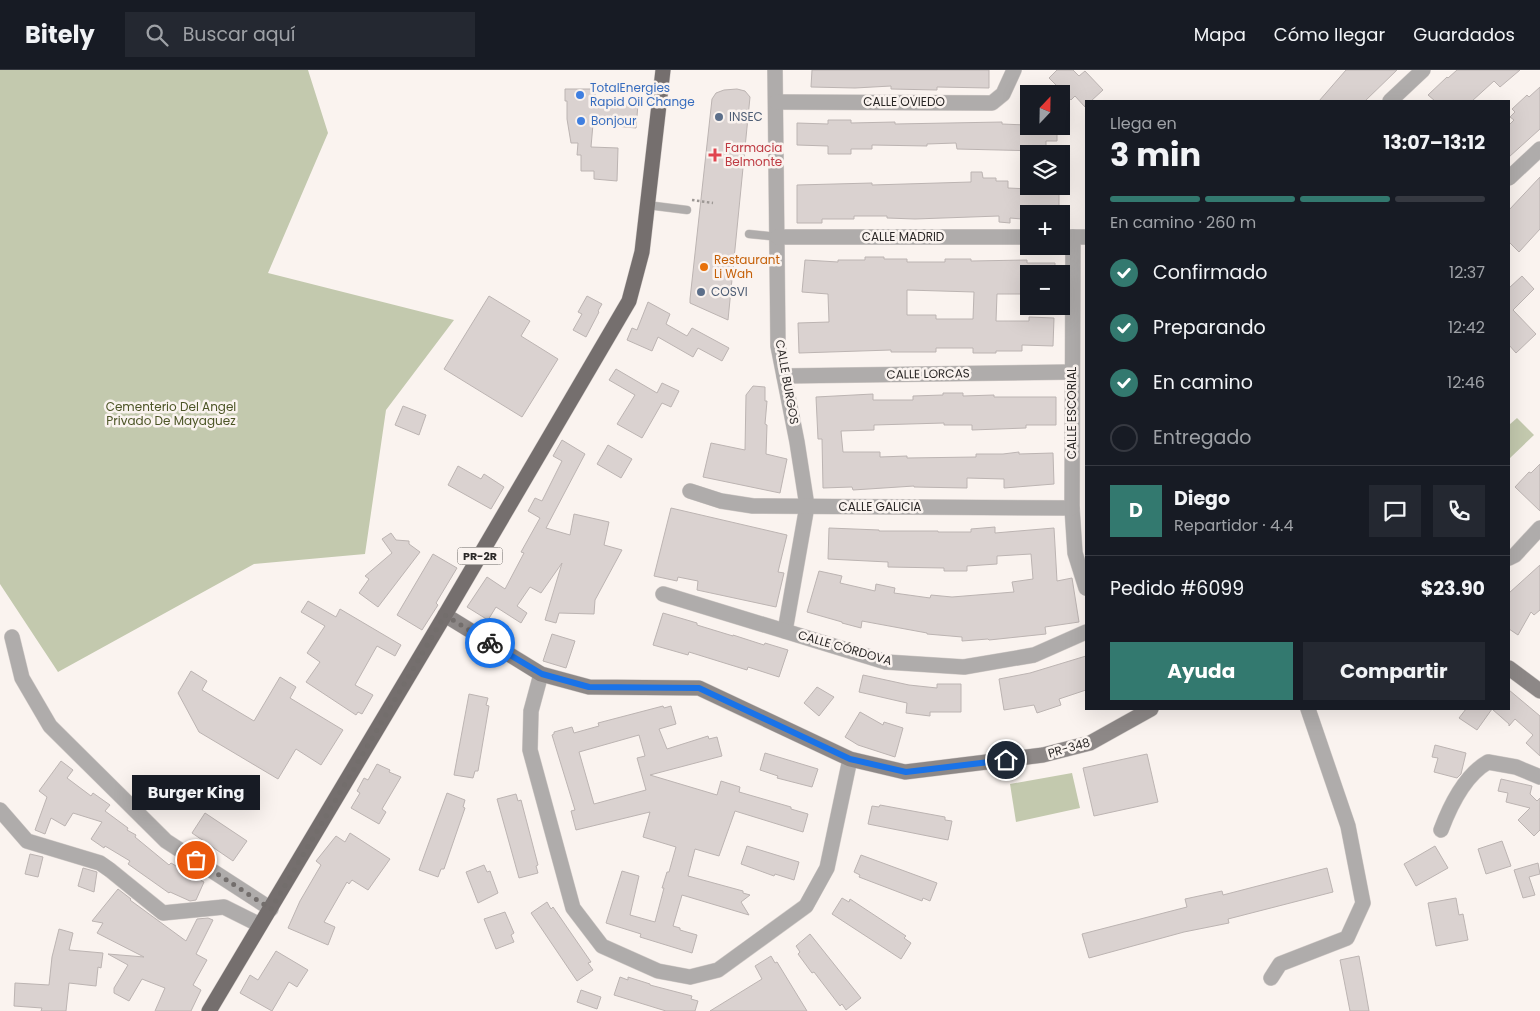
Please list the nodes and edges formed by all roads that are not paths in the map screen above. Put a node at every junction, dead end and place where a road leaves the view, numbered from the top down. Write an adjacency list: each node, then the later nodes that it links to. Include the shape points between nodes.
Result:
1 (662, 70): 9 (main road, PR-2R)
2 (775, 70): 6 (street, CALLE BURGOS)
3 (1014, 70): 6 (street, CALLE OVIEDO, via 1003,94 992,102)
4 (1423, 70): 5 (street)
5 (1391, 100)
6 (776, 102): 14 (street, CALLE BURGOS)
7 (1540, 149): 8 (street)
8 (1510, 177)
9 (647, 204): 10 (lane); 24 (main road, PR-2R, via 642,252 629,301)
10 (687, 210)
11 (749, 234): 14 (lane)
12 (1020, 237): 14 (street, CALLE MADRID)
13 (1074, 237): 15 (street, CALLE ESCORIAL)
14 (778, 238): 16 (street, CALLE BURGOS, via 778,346)
15 (1072, 372): 16 (street, CALLE LORCAS); 19 (street, CALLE ESCORIAL)
16 (784, 376): 18 (street, CALLE BURGOS)
17 (690, 491): 18 (street, CALLE GALICIA, via 752,506)
18 (807, 506): 19 (street, CALLE GALICIA); 25 (street, CALLE BURGOS)
19 (1072, 508): 22 (street, CALLE ESCORIAL, via 1075,553)
20 (1540, 528): 21 (street)
21 (1510, 558)
22 (1085, 585)
23 (663, 594): 25 (street, CALLE CÓRDOVA)
24 (445, 615): 29 (street, PR-348 / PR-348); 37 (main road, PR-2R)
25 (785, 631): 26 (street, CALLE CÓRDOVA, via 886,662 964,666 1034,655)
26 (1085, 632)
27 (12, 637): 37 (street, via 22,678 50,726 166,840)
28 (1510, 669): 30 (street)
29 (542, 674): 33 (street, PR-348 / PR-348, via 589,687 699,688); 33 (street, via 531,711 530,750 573,908 602,946 658,971 690,977 718,970 806,906 827,868)
30 (1540, 691)
31 (1147, 710): 33 (street, PR-348 / PR-348, via 1090,744 1044,756 906,772)
32 (1308, 710): 39 (street, via 1348,826 1363,902 1347,938 1280,964)
33 (850, 759)
34 (1540, 777): 36 (street, via 1516,767 1488,762 1480,766 1462,790)
35 (0, 810): 38 (street, via 27,841 100,863 163,913 224,907)
36 (1442, 830)
37 (271, 909): 38 (main road, PR-2R)
38 (260, 925): 40 (main road, PR-2R)
39 (1271, 978)
40 (209, 1011)

